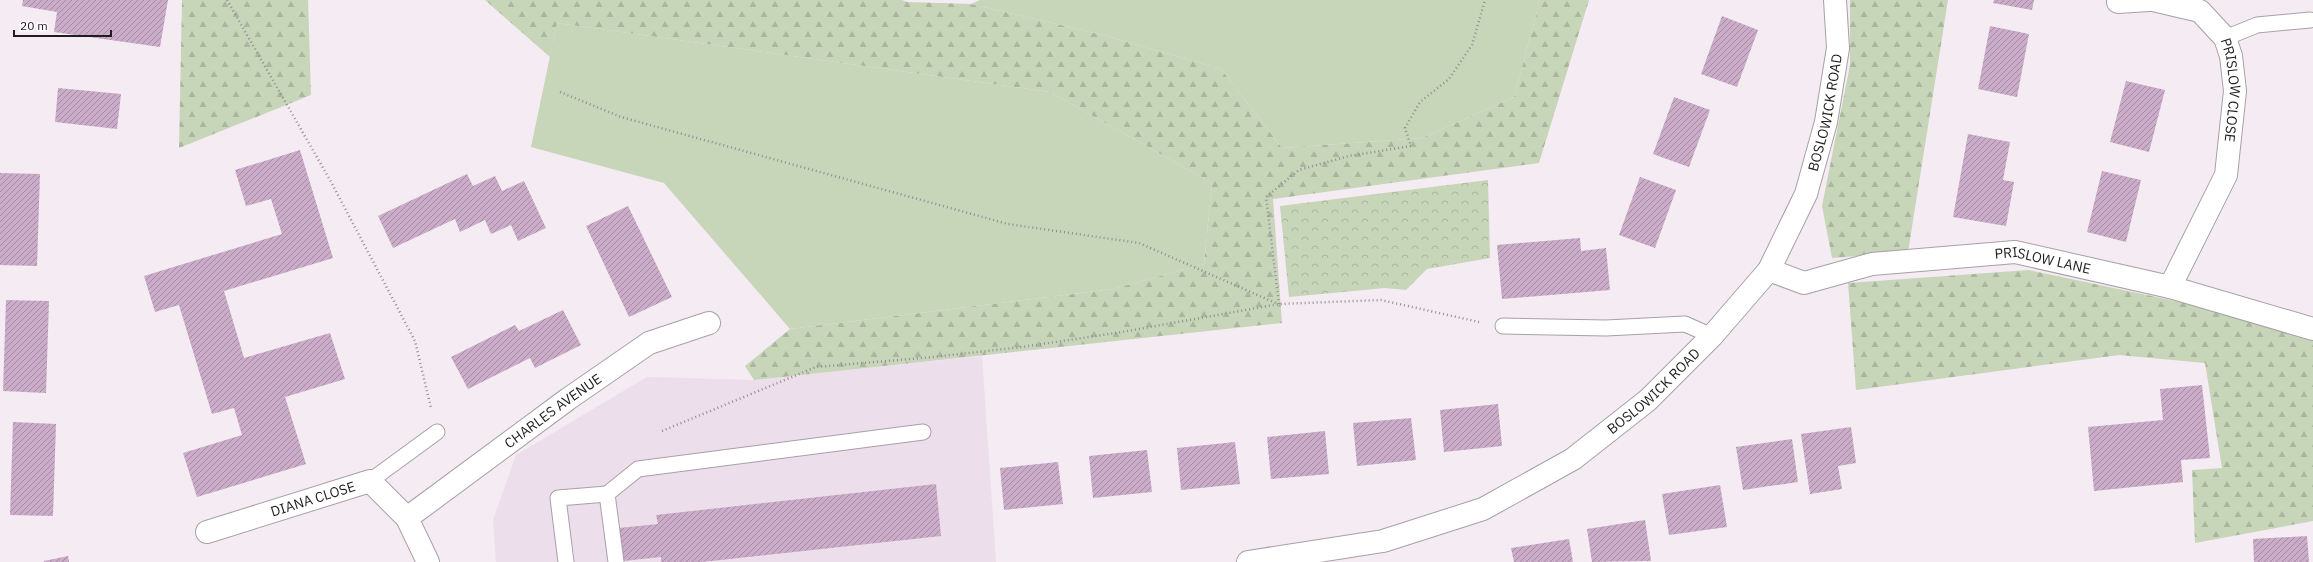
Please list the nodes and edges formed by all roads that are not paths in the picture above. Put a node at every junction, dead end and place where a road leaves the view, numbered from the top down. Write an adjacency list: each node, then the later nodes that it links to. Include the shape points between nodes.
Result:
1 (1835, 0): 7 (street, BOSLOWICK ROAD, via 1838,48 1826,122 1806,194)
2 (2149, 0): 4 (street)
3 (2153, 0): 6 (street, PRISLOW CLOSE, via 2200,11)
4 (2118, 2)
5 (2310, 20): 6 (lane, via 2258,25)
6 (2225, 38): 8 (street, PRISLOW CLOSE, via 2231,56 2235,91 2226,175)
7 (1769, 270): 8 (street, PRISLOW LANE, via 1804,282 1872,264 2015,252); 12 (street, BOSLOWICK ROAD)
8 (2170, 287): 11 (street, PRISLOW LANE)
9 (708, 323): 17 (street, CHARLES AVENUE, via 649,343 568,399)
10 (1502, 326): 12 (lane, via 1606,328 1685,324)
11 (2313, 330)
12 (1712, 336): 22 (street, BOSLOWICK ROAD, via 1648,400 1573,459 1483,509 1383,541)
13 (437, 432): 15 (lane)
14 (923, 432): 16 (lane, via 638,469)
15 (370, 481): 17 (street, DIANA CLOSE); 18 (street, DIANA CLOSE)
16 (607, 494): 20 (lane, via 558,498); 21 (lane)
17 (407, 518): 19 (street, DIANA CLOSE)
18 (207, 532)
19 (428, 562)
20 (566, 562)
21 (616, 562)
22 (1248, 562)

